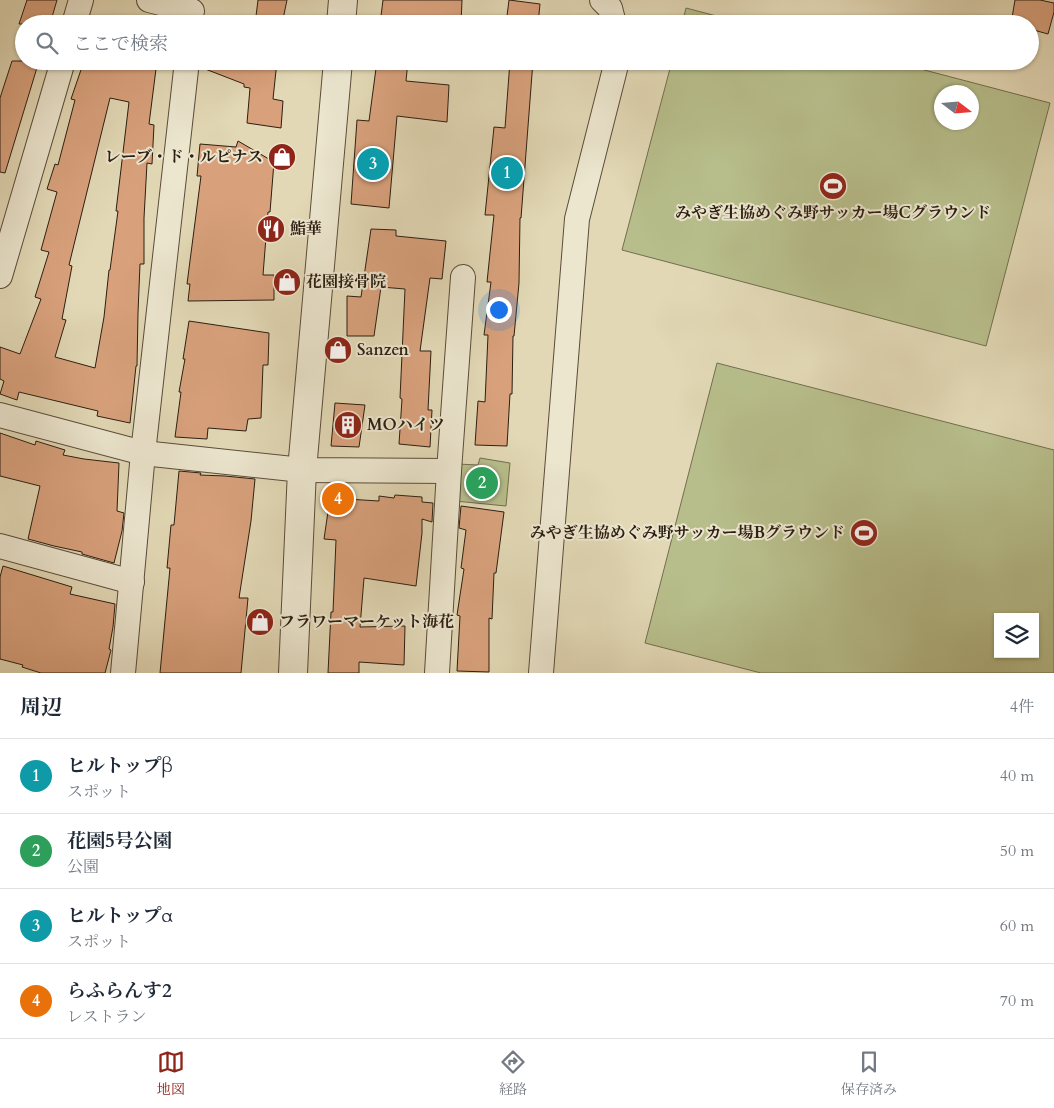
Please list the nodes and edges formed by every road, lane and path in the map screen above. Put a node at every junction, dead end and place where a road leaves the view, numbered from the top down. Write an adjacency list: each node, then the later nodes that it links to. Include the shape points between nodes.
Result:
1 (81, 0): 6 (street)
2 (148, 0): 5 (street)
3 (343, 0): 7 (street)
4 (602, 0): 8 (street)
5 (192, 12)
6 (77, 15)
7 (342, 15)
8 (612, 15)
9 (60, 70): 13 (street)
10 (186, 70): 16 (street)
11 (337, 70): 17 (street)
12 (615, 70): 24 (street, via 577,219)
13 (0, 276)
14 (464, 277): 18 (street)
15 (0, 414): 16 (street)
16 (143, 453): 17 (street); 20 (street)
17 (302, 470): 18 (street); 22 (street)
18 (449, 471): 23 (street)
19 (0, 546): 20 (street)
20 (132, 582): 21 (street)
21 (123, 673)
22 (293, 673)
23 (437, 673)
24 (541, 673)

